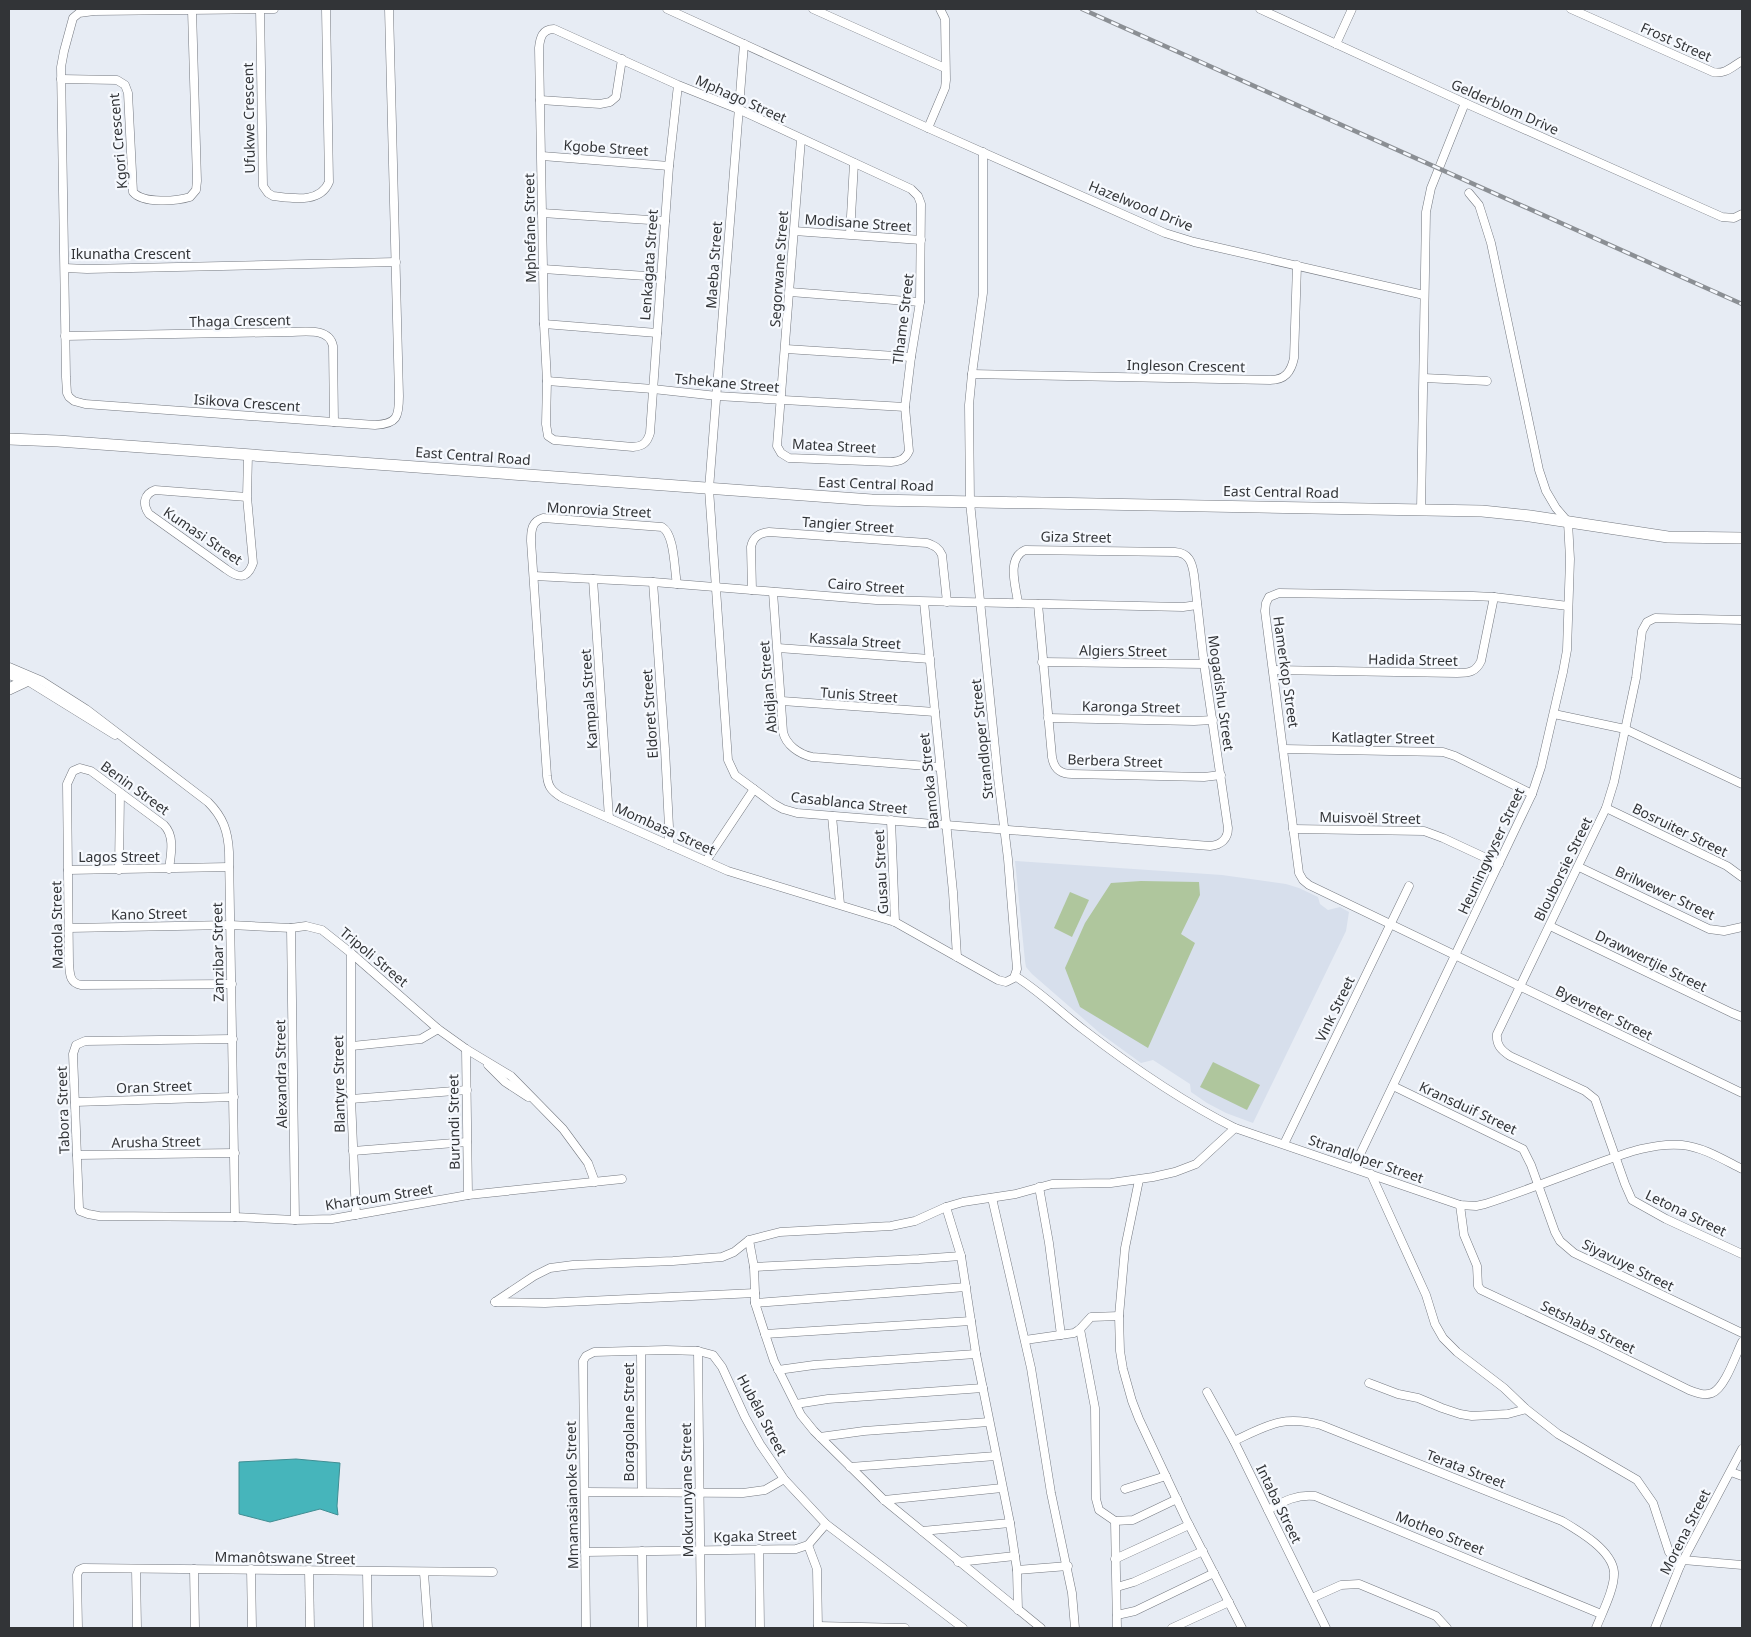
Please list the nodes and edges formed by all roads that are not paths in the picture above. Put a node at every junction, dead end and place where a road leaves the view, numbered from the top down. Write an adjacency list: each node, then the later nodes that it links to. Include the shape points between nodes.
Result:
1 (148, 9): 12 (street, Ikunatha Crescent); 19 (street, Ikunatha Crescent, via 76,15 64,51)
2 (260, 9): 3 (street, Ikunatha Crescent); 4 (street, Ufukwe Crescent, via 263,186 273,196 303,198 319,195 329,182); 12 (street, Ikunatha Crescent)
3 (274, 9)
4 (326, 9)
5 (389, 9): 38 (street)
6 (667, 9): 14 (street, Hazelwood Drive)
7 (813, 9): 18 (street)
8 (940, 9): 18 (street, via 945,19)
9 (1260, 9): 15 (street, Gelderblom Drive)
10 (1352, 9): 15 (street)
11 (1571, 9): 17 (street, Frost Street, via 1713,72 1726,71)
12 (192, 10): 19 (street, Kgori Crescent, via 197,181 196,190 190,197 146,199 133,192 125,85 112,79)
13 (561, 32): 16 (street, Mphago Street); 21 (street, Mphefane Street, via 549,29 540,40)
14 (744, 44): 23 (street, Maeba Street); 24 (street, Hazelwood Drive)
15 (1336, 44): 22 (street, Gelderblom Drive)
16 (622, 59): 20 (street, Mphago Street); 21 (street, via 618,91 610,102)
17 (1742, 61)
18 (946, 68): 24 (street, via 945,88)
19 (61, 79): 40 (street, Ikunatha Crescent)
20 (678, 85): 23 (street, Mphago Street); 29 (street, Lenkagata Street)
21 (540, 100): 27 (street, Mphefane Street)
22 (1465, 103): 33 (street, Gelderblom Drive, via 1722,217 1734,218); 44 (street, via 1428,200)
23 (738, 109): 25 (street, Mphago Street); 56 (street, Maeba Street)
24 (928, 128): 26 (street, Hazelwood Drive)
25 (801, 139): 28 (street, Mphago Street); 35 (street, Segorwane Street)
26 (983, 152): 39 (street, Hazelwood Drive, via 1165,233); 51 (street, via 983,293)
27 (542, 156): 29 (street, Kgobe Street); 32 (street, Mphefane Street)
28 (854, 163): 30 (street, Mphago Street); 36 (street)
29 (669, 166): 34 (street, Lenkagata Street)
30 (911, 189): 37 (street, Tlhame Street, via 921,204)
31 (1469, 193): 68 (street, via 1479,205 1491,243 1539,470 1546,491)
32 (542, 212): 34 (street); 41 (street, Mphefane Street)
33 (1742, 214)
34 (665, 221): 42 (street, Lenkagata Street)
35 (794, 231): 36 (street, Modisane Street); 43 (street, Segorwane Street)
36 (850, 234): 37 (street, Modisane Street)
37 (921, 240): 45 (street, Tlhame Street)
38 (396, 262): 40 (street, Ikunatha Crescent); 59 (street, Isikova Crescent, via 397,416 392,422 381,424)
39 (1297, 265): 44 (street, Hazelwood Drive); 51 (street, Ingleson Crescent, via 1294,358 1290,371 1282,378)
40 (65, 268): 48 (street, Isikova Crescent)
41 (543, 269): 42 (street); 46 (street, Mphefane Street)
42 (661, 277): 47 (street, Lenkagata Street)
43 (790, 292): 45 (street); 49 (street, Segorwane Street)
44 (1424, 295): 52 (street)
45 (920, 302): 50 (street, Tlhame Street)
46 (544, 324): 47 (street); 53 (street, Mphefane Street)
47 (657, 333): 55 (street, Lenkagata Street)
48 (65, 336): 59 (street, Isikova Crescent, via 67,393 74,401); 59 (street, Thaga Crescent, via 320,332 328,336 333,346)
49 (786, 350): 50 (street); 57 (street, Segorwane Street)
50 (911, 357): 58 (street, Tlhame Street)
51 (972, 374): 66 (street)
52 (1424, 378): 54 (street); 67 (street)
53 (547, 381): 55 (street, Tshekane Street); 61 (street, Mphefane Street, via 548,436 554,440 633,447)
54 (1487, 381)
55 (653, 389): 56 (street, Tshekane Street); 61 (street, Lenkagata Street, via 650,434)
56 (717, 396): 57 (street, Tshekane Street); 64 (street, Maeba Street)
57 (780, 401): 58 (street, Tshekane Street); 62 (street, Matea Street, via 777,446 784,456 891,462 901,460)
58 (906, 407): 62 (street, Tlhame Street)
59 (334, 422)
60 (9, 439): 63 (street, East Central Road)
61 (642, 445)
62 (907, 454)
63 (248, 455): 64 (street, East Central Road); 65 (street)
64 (709, 489): 66 (street, East Central Road, via 872,500); 76 (street, Casablanca Street)
65 (247, 498): 65 (street, Kumasi Street, via 156,490 147,495 144,503 149,514 237,576 250,571 253,563)
66 (970, 502): 67 (street, East Central Road); 82 (street, Strandloper Street)
67 (1421, 510): 68 (street, East Central Road, via 1505,512)
68 (1568, 522): 70 (street, East Central Road, via 1682,539); 86 (street, Heuningwyser Street)
69 (534, 524): 72 (street, Mombasa Street, via 531,531); 75 (street, Monrovia Street, via 544,518 555,518 662,527 671,539)
70 (1742, 538)
71 (1185, 554): 83 (street, Giza Street, via 1025,550 1014,562); 85 (street, Mogadishu Street, via 1191,561)
72 (534, 576): 73 (street, Cairo Street); 114 (street, Mombasa Street, via 548,784 561,797)
73 (593, 579): 74 (street, Cairo Street); 114 (street, Kampala Street)
74 (653, 582): 75 (street, Cairo Street); 120 (street, Eldoret Street)
75 (677, 584): 76 (street, Cairo Street)
76 (716, 588): 77 (street, Cairo Street); 109 (street, Casablanca Street, via 728,760 735,775)
77 (752, 590): 78 (street, Cairo Street); 81 (street, Tangier Street, via 752,541 761,533 768,532 935,546 942,555)
78 (773, 592): 80 (street, Cairo Street); 88 (street, Abidjan Street)
79 (1494, 596): 86 (street, Hamerkop Street); 93 (street, Hadida Street, via 1481,661 1470,672); 93 (street, Hamerkop Street, via 1274,594 1267,600 1265,611)
80 (924, 602): 81 (street, Cairo Street); 89 (street, Bamoka Street)
81 (947, 602): 82 (street, Cairo Street)
82 (981, 603): 83 (street, Cairo Street); 118 (street, Strandloper Street)
83 (1018, 603): 84 (street, Cairo Street)
84 (1038, 604): 85 (street, Cairo Street, via 1183,607); 90 (street, Berbera Street)
85 (1196, 604): 91 (street, Mogadishu Street)
86 (1568, 606): 99 (street, Heuningwyser Street, via 1567,650)
87 (1742, 620): 102 (street, Blouborsie Street, via 1655,618 1647,622 1642,631)
88 (778, 648): 89 (street, Kassala Street); 97 (street, Abidjan Street)
89 (930, 659): 98 (street, Bamoka Street)
90 (1042, 662): 91 (street, Algiers Street); 100 (street, Berbera Street)
91 (1204, 664): 101 (street, Mogadishu Street)
92 (9, 667): 103 (street, via 52,687)
93 (1273, 670): 104 (street, Hamerkop Street)
94 (9, 675): 95 (street)
95 (26, 681): 96 (street); 103 (street)
96 (9, 689)
97 (782, 701): 98 (street, Tunis Street); 105 (street, Abidjan Street, via 786,740 808,756)
98 (935, 712): 105 (street, Bamoka Street)
99 (1554, 714): 102 (street); 111 (street, Heuningwyser Street)
100 (1048, 718): 101 (street, Karonga Street); 107 (street, Berbera Street, via 1053,761 1063,773)
101 (1213, 720): 107 (street, Mogadishu Street)
102 (1625, 729): 108 (street); 112 (street, Blouborsie Street)
103 (122, 737): 123 (street, Zanzibar Street, via 218,812 228,834)
104 (1284, 750): 111 (street, Katlagter Street, via 1443,752); 117 (street, Hamerkop Street)
105 (940, 767): 116 (street, Bamoka Street)
106 (75, 770): 110 (street, Benin Street, via 91,771); 126 (street, Matola Street, via 67,784)
107 (1221, 775): 119 (street, Mogadishu Street, via 1228,828)
108 (1742, 784)
109 (754, 789): 113 (street, Casablanca Street, via 787,810); 121 (street)
110 (120, 793): 125 (street, Benin Street, via 168,830); 127 (street)
111 (1532, 794): 122 (street, Heuningwyser Street)
112 (1606, 808): 124 (street, Blouborsie Street); 128 (street, Bosruiter Street, via 1727,866)
113 (832, 816): 115 (street, Casablanca Street); 130 (street)
114 (609, 818): 120 (street, Mombasa Street)
115 (891, 820): 116 (street, Casablanca Street); 131 (street, Gusau Street)
116 (946, 824): 118 (street, Casablanca Street); 140 (street, Bamoka Street)
117 (1293, 829): 122 (street, Muisvoël Street, via 1424,831); 132 (street, Hamerkop Street, via 1298,868 1303,880)
118 (1004, 830): 119 (street, Casablanca Street, via 1210,846 1219,844); 141 (street, Strandloper Street)
119 (1226, 837)
120 (669, 845): 121 (street, Mombasa Street)
121 (706, 861): 130 (street, Mombasa Street, via 728,871)
122 (1499, 864): 139 (street, Heuningwyser Street)
123 (229, 867): 125 (street, Lagos Street); 133 (street, Zanzibar Street)
124 (1579, 867): 134 (street, Blouborsie Street); 135 (street, Brilwewer Street, via 1709,928 1724,931)
125 (170, 869): 127 (street, Lagos Street)
126 (68, 870): 127 (street, Lagos Street); 136 (street, Matola Street)
127 (119, 870)
128 (1742, 877)
129 (1410, 886): 132 (street, Vink Street)
130 (840, 904): 131 (street, Mombasa Street)
131 (895, 922): 140 (street, Mombasa Street)
132 (1390, 924): 139 (street, Hamerkop Street); 157 (street, Vink Street)
133 (230, 925): 136 (street, Kano Street); 137 (street, Tripoli Street); 142 (street, Zanzibar Street)
134 (1550, 926): 143 (street, Blouborsie Street); 144 (street, Drawwertjie Street)
135 (1742, 927)
136 (69, 928): 142 (street, Matola Street, via 70,975 76,984)
137 (291, 928): 138 (street, Tripoli Street, via 306,926 322,930); 177 (street, Alexandra Street)
138 (351, 953): 145 (street, Tripoli Street); 147 (street, Blantyre Street)
139 (1455, 955): 143 (street, Byevreter Street); 149 (street, Heuningwyser Street)
140 (957, 957): 141 (street, Mombasa Street, via 1002,982 1010,981)
141 (1016, 975): 155 (street, Strandloper Street, via 1140,1072)
142 (232, 984): 146 (street, Zanzibar Street)
143 (1520, 986): 151 (street, Byevreter Street); 161 (street, Blouborsie Street, via 1498,1034 1499,1047 1510,1056 1585,1091 1594,1099)
144 (1742, 1017)
145 (438, 1029): 147 (street, via 421,1039); 148 (street, Tripoli Street)
146 (233, 1039): 152 (street, Zanzibar Street); 154 (street, Tabora Street, via 80,1043 73,1054)
147 (352, 1046): 153 (street, Blantyre Street)
148 (466, 1049): 150 (street, Burundi Street); 167 (street, Tripoli Street, via 482,1059 505,1082 532,1099 562,1129 588,1163)
149 (1393, 1086): 162 (street, Heuningwyser Street); 168 (street, Kransduif Street, via 1520,1147 1528,1156)
150 (467, 1090): 153 (street); 156 (street, Burundi Street)
151 (1742, 1093)
152 (234, 1097): 154 (street, Oran Street); 159 (street, Zanzibar Street)
153 (351, 1099): 158 (street, Blantyre Street)
154 (75, 1102): 160 (street, Tabora Street)
155 (1235, 1128): 157 (street, Strandloper Street); 166 (street, via 1196,1164)
156 (467, 1142): 158 (street); 170 (street, Burundi Street)
157 (1284, 1144): 162 (street, Strandloper Street)
158 (353, 1151): 175 (street, Blantyre Street)
159 (235, 1153): 160 (street, Arusha Street); 176 (street, Zanzibar Street)
160 (77, 1155): 174 (street, Tabora Street)
161 (1616, 1158): 163 (street, Strandloper Street, via 1665,1145 1684,1145); 168 (street, Strandloper Street); 179 (street, Letona Street, via 1632,1200)
162 (1354, 1168): 164 (street, Strandloper Street)
163 (1742, 1169)
164 (1371, 1174): 172 (street, Strandloper Street); 202 (street, via 1426,1295 1438,1330 1450,1346)
165 (622, 1179): 167 (street, Khartoum Street)
166 (1139, 1180): 169 (street); 185 (street, via 1125,1248)
167 (595, 1182): 170 (street, Khartoum Street)
168 (1539, 1185): 172 (street, Strandloper Street, via 1485,1204); 188 (street, Siyavuye Street, via 1555,1232 1574,1253)
169 (1039, 1187): 171 (street); 190 (street)
170 (468, 1195): 175 (street, Khartoum Street)
171 (992, 1198): 173 (street); 191 (street)
172 (1460, 1204): 192 (street, Setshaba Street, via 1464,1235 1477,1266 1481,1290 1702,1394 1720,1388)
173 (946, 1207): 178 (street, via 915,1221 891,1226 780,1232); 180 (street)
174 (80, 1211): 176 (street, Khartoum Street, via 99,1216)
175 (356, 1215): 177 (street, Khartoum Street)
176 (235, 1217): 177 (street, Khartoum Street)
177 (295, 1220)
178 (749, 1240): 181 (street); 183 (street, via 722,1257 550,1268 495,1302 545,1303)
179 (1742, 1254)
180 (961, 1256): 181 (street); 182 (street)
181 (754, 1267): 183 (street)
182 (966, 1287): 184 (street); 186 (street)
183 (755, 1293): 184 (street)
184 (756, 1303): 189 (street)
185 (1119, 1316): 187 (street, via 1091,1317); 210 (street, via 1120,1350 1127,1386)
186 (971, 1321): 189 (street); 195 (street)
187 (1080, 1330): 190 (street); 221 (street, via 1095,1408 1096,1499 1099,1510)
188 (1742, 1333)
189 (765, 1334): 197 (street)
190 (1061, 1335): 191 (street)
191 (1025, 1340): 237 (street, via 1051,1493)
192 (1742, 1342)
193 (698, 1351): 194 (street, Hubêla Street); 212 (street, Hubêla Street, via 717,1359 756,1438); 217 (street, Mokurunyane Street)
194 (641, 1352): 196 (street, Hubêla Street, via 594,1352); 216 (street, Boragolane Street)
195 (976, 1354): 197 (street, via 814,1364); 199 (street)
196 (583, 1361): 215 (street, Mmamasianoke Street)
197 (778, 1370): 201 (street)
198 (1369, 1383): 202 (street, via 1460,1414 1490,1416)
199 (983, 1388): 201 (street); 203 (street)
200 (1207, 1392): 205 (street, Intaba Street)
201 (796, 1404): 204 (street)
202 (1526, 1409): 235 (street, via 1571,1442 1637,1480 1653,1503 1669,1552)
203 (989, 1422): 204 (street, via 857,1431); 207 (street)
204 (820, 1438): 208 (street)
205 (1234, 1441): 220 (street, Intaba Street); 251 (street, Terata Street, via 1279,1422 1306,1421 1555,1518 1601,1549 1612,1564 1612,1585)
206 (1742, 1449): 209 (street, Morena Street)
207 (996, 1456): 208 (street); 213 (street)
208 (850, 1467): 219 (street)
209 (1731, 1472): 211 (street); 235 (street, Morena Street)
210 (1166, 1476): 214 (street); 218 (street)
211 (1742, 1476)
212 (784, 1479): 217 (street, via 760,1491); 223 (street, Hubêla Street)
213 (1002, 1488): 219 (street); 222 (street)
214 (1124, 1489)
215 (585, 1492): 216 (street); 231 (street, Mmamasianoke Street)
216 (642, 1492): 217 (street)
217 (699, 1492): 227 (street, Mokurunyane Street)
218 (1177, 1498): 221 (street, via 1133,1520); 224 (street)
219 (884, 1500): 225 (street)
220 (1268, 1510): 248 (street, Intaba Street); 251 (street, Motheo Street, via 1296,1496 1315,1496)
221 (1115, 1521): 233 (street)
222 (1010, 1523): 225 (street); 232 (street)
223 (826, 1524): 226 (street, Kgaka Street); 266 (street, Hubêla Street)
224 (1189, 1525): 230 (street); 233 (street)
225 (922, 1531): 234 (street)
226 (808, 1545): 228 (street, Kgaka Street, via 796,1549); 253 (street, via 817,1569)
227 (700, 1549): 228 (street, Kgaka Street); 229 (street, Kgaka Street); 263 (street, Mokurunyane Street)
228 (759, 1550): 264 (street)
229 (642, 1551): 231 (street, Kgaka Street); 262 (street)
230 (1203, 1551): 246 (street); 247 (street, via 1139,1580)
231 (585, 1552): 261 (street, Mmamasianoke Street)
232 (1015, 1556): 234 (street); 242 (street)
233 (1115, 1559): 247 (street)
234 (958, 1562): 250 (street)
235 (1682, 1563): 236 (street); 275 (street, Morena Street)
236 (1742, 1565)
237 (1068, 1566): 242 (street); 268 (street)
238 (136, 1568): 239 (street, Mmanôtswane Street); 254 (street, Mmanôtswane Street, via 83,1568 78,1571); 255 (street)
239 (194, 1569): 240 (street, Mmanôtswane Street); 256 (street)
240 (251, 1569): 241 (street, Mmanôtswane Street); 257 (street)
241 (309, 1570): 243 (street, Mmanôtswane Street); 258 (street)
242 (1017, 1570): 250 (street)
243 (366, 1572): 245 (street, Mmanôtswane Street); 259 (street)
244 (493, 1572): 245 (street, Mmanôtswane Street)
245 (424, 1573): 260 (street)
246 (1214, 1573): 249 (street); 252 (street, via 1135,1611)
247 (1117, 1586): 252 (street)
248 (1312, 1598): 272 (street, Intaba Street); 273 (street, via 1342,1585 1358,1584 1436,1616)
249 (1229, 1602): 270 (street); 271 (street)
250 (1018, 1610): 267 (street)
251 (1602, 1614): 274 (street, Terata Street)
252 (1117, 1615): 269 (street)
253 (818, 1627): 265 (street)
254 (78, 1628)
255 (137, 1628)
256 (195, 1628)
257 (252, 1628)
258 (310, 1628)
259 (368, 1628)
260 (428, 1628)
261 (586, 1628)
262 (643, 1628)
263 (701, 1628)
264 (760, 1628)
265 (905, 1628)
266 (963, 1628)
267 (1041, 1628)
268 (1075, 1628)
269 (1117, 1628)
270 (1172, 1628)
271 (1242, 1628)
272 (1326, 1628)
273 (1447, 1628)
274 (1596, 1628)
275 (1655, 1628)

